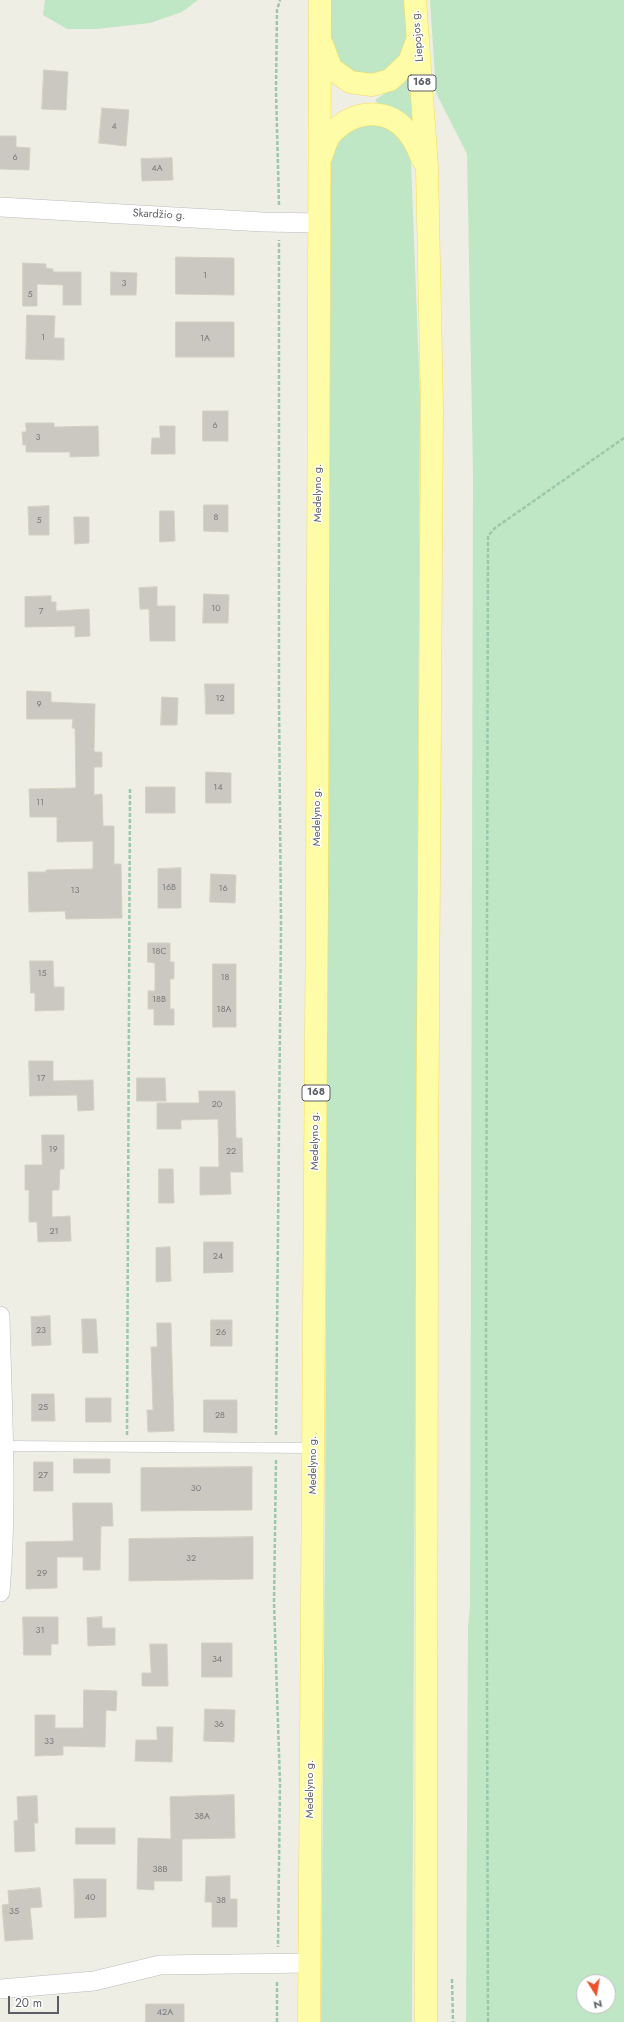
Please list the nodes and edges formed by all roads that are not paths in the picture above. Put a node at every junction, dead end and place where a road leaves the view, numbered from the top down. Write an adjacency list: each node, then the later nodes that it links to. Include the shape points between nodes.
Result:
1 (320, 0): 4 (main road, 168)
2 (415, 0): 3 (main road, Liepojos g. / 168)
3 (419, 34): 4 (main road, via 409,62 390,80 372,85 350,82 331,68); 6 (main road, Liepojos g. / 168)
4 (320, 40): 5 (main road, 168)
5 (318, 163): 6 (main road, via 330,135 347,119 368,113 393,119 410,135); 8 (main road, Medelyno g. / 168)
6 (427, 167): 16 (main road, 168, via 432,407 427,1192)
7 (0, 206): 8 (street, Skardžio g.)
8 (318, 223): 11 (main road, Medelyno g. / 168)
9 (0, 1316): 10 (street)
10 (3, 1446): 11 (lane); 12 (street, via 3,1558)
11 (313, 1448): 13 (main road, Medelyno g. / 168)
12 (0, 1592)
13 (309, 1963): 14 (street, via 160,1965 94,1981); 15 (main road, Medelyno g. / 168)
14 (0, 1989)
15 (309, 2022)
16 (426, 2022)

